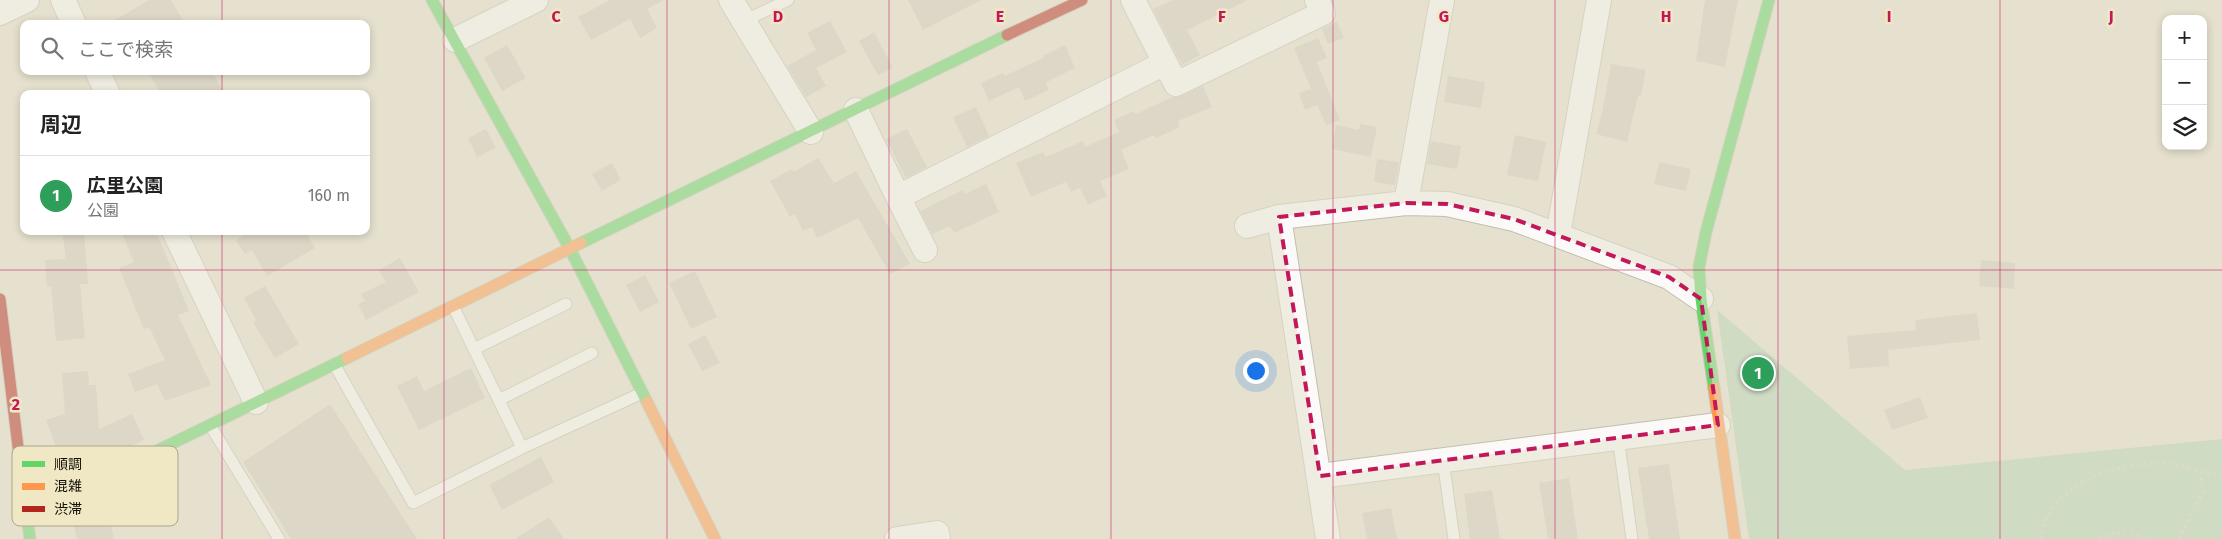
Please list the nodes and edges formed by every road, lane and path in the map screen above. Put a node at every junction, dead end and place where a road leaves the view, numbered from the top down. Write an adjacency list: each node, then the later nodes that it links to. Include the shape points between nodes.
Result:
1 (27, 0): 13 (street)
2 (63, 0): 14 (street)
3 (432, 0): 16 (main road)
4 (536, 0): 16 (street)
5 (731, 0): 15 (street)
6 (788, 0): 15 (lane)
7 (1082, 0): 20 (main road)
8 (1133, 0): 17 (street)
9 (1317, 0): 17 (street, via 1324,13 1176,84)
10 (1442, 0): 23 (street)
11 (1599, 0): 27 (street)
12 (1769, 0): 31 (main road, via 1706,232 1699,267)
13 (0, 13)
14 (72, 20)
15 (744, 22): 21 (street)
16 (455, 40): 28 (main road)
17 (1165, 63): 22 (street)
18 (99, 75): 19 (street)
19 (106, 90)
20 (856, 110): 21 (main road); 22 (street)
21 (811, 132): 28 (main road)
22 (898, 197): 29 (street)
23 (1406, 203): 24 (street); 27 (street, via 1447,204 1514,219)
24 (1280, 217): 25 (street); 49 (street)
25 (1247, 226)
26 (176, 235): 39 (street)
27 (1558, 235): 31 (street, via 1669,277)
28 (570, 248): 33 (main road); 37 (main road)
29 (925, 250)
30 (0, 299): 43 (main road)
31 (1701, 299): 41 (main road)
32 (566, 304): 34 (lane)
33 (453, 306): 34 (lane); 36 (main road)
34 (474, 349): 38 (lane)
35 (592, 353): 38 (lane)
36 (334, 364): 39 (main road); 45 (lane, via 413,503)
37 (642, 393): 45 (lane); 53 (main road)
38 (499, 400): 45 (lane)
39 (256, 402): 40 (main road)
40 (210, 425): 44 (main road); 52 (lane)
41 (1718, 425): 42 (street); 59 (main road)
42 (1618, 438): 46 (street); 58 (lane)
43 (18, 446)
44 (167, 446)
45 (522, 448)
46 (1443, 460): 49 (street); 57 (lane)
47 (2201, 472): 48 (path); 60 (path, via 2168,463 2136,464 2105,473 2077,485 2057,501 2042,525); 63 (path, via 2203,492)
48 (2222, 475)
49 (1320, 476): 56 (street)
50 (28, 526): 51 (main road)
51 (30, 539)
52 (279, 539)
53 (715, 539)
54 (897, 539): 55 (street, via 937,533)
55 (938, 539)
56 (1328, 539)
57 (1454, 539)
58 (1632, 539)
59 (1735, 539)
60 (2041, 539)
61 (2099, 539): 62 (path, via 2121,532 2138,534)
62 (2146, 539)
63 (2179, 539)

